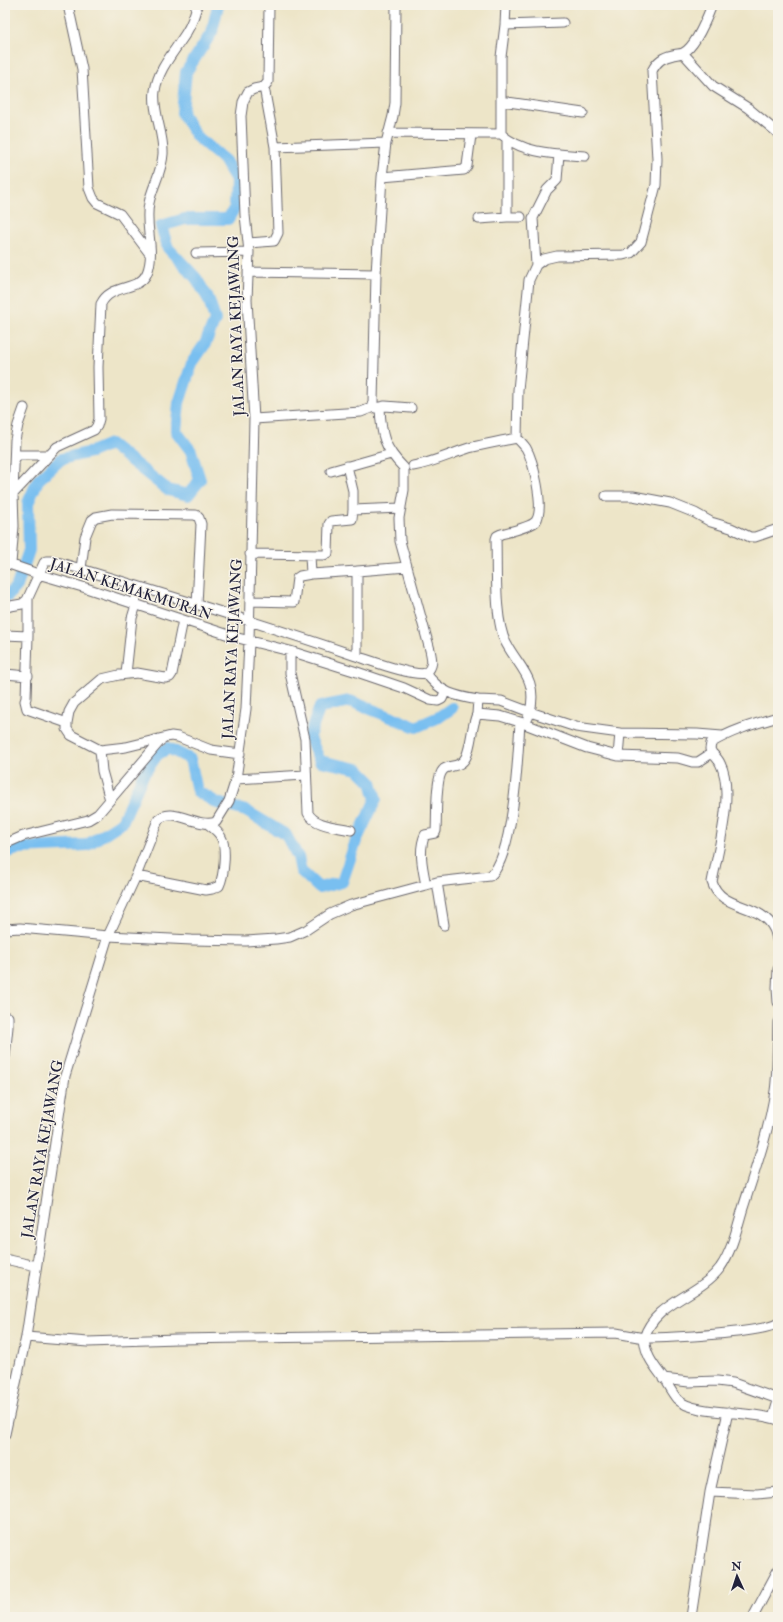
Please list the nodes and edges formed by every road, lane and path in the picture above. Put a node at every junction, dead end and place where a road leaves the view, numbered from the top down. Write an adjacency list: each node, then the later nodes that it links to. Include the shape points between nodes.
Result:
1 (68, 5): 27 (street, via 82,69 90,188 93,198 97,203 120,214)
2 (197, 5): 27 (street, via 187,32 158,77 154,93 163,153 162,164 148,204)
3 (269, 5): 10 (street, via 269,77)
4 (396, 5): 13 (street, via 395,103)
5 (506, 5): 8 (street)
6 (712, 5): 9 (street, via 698,35)
7 (563, 23): 8 (street)
8 (505, 25): 11 (street, via 501,57)
9 (683, 53): 14 (street, via 712,86 748,108); 28 (street, via 662,58 652,71 656,185 641,242 631,253 623,256 556,256)
10 (264, 87): 18 (street); 25 (street, JALAN RAYA KEJAWANG, via 248,92 242,109 244,215)
11 (501, 101): 12 (street); 16 (street)
12 (583, 113)
13 (388, 133): 15 (street); 17 (street)
14 (778, 133)
15 (471, 135): 16 (street); 21 (street, via 468,166 464,170)
16 (504, 137): 19 (street, via 536,151); 22 (street)
17 (386, 143): 18 (street); 21 (street)
18 (275, 147): 25 (street, via 277,236 274,241)
19 (559, 154): 20 (street); 28 (street, via 558,180 548,190 533,218)
20 (585, 156)
21 (382, 177): 30 (street)
22 (507, 217): 23 (street); 24 (street)
23 (521, 217)
24 (479, 219)
25 (248, 248): 26 (street); 29 (street, JALAN RAYA KEJAWANG)
26 (196, 253)
27 (150, 254): 38 (street, via 146,274 141,280 110,292 101,304 97,426 89,433 58,447)
28 (536, 264): 35 (street, via 529,280 518,390)
29 (248, 272): 30 (street); 34 (street, JALAN RAYA KEJAWANG, via 247,300)
30 (376, 274): 31 (street, via 373,402)
31 (376, 407): 33 (street); 34 (street, via 361,412); 36 (street)
32 (24, 408): 37 (street, via 14,440)
33 (411, 408)
34 (254, 419): 47 (street, JALAN RAYA KEJAWANG)
35 (517, 438): 40 (street, via 469,448 427,464); 76 (street, via 526,448 532,463 537,482 539,512 536,522 496,538 499,620 506,643 528,676 533,695)
36 (391, 454): 39 (street); 44 (street, via 404,468 404,490)
37 (15, 455): 38 (street); 42 (street)
38 (49, 455): 42 (street)
39 (347, 466): 41 (street); 45 (street, via 353,491)
40 (413, 466)
41 (331, 471)
42 (13, 494): 49 (street)
43 (606, 496): 46 (street, via 633,496 670,503 750,537)
44 (400, 508): 45 (street); 50 (street, via 400,536)
45 (353, 510): 48 (street, via 352,519 329,523 327,554)
46 (778, 529)
47 (250, 554): 48 (street); 57 (street, JALAN RAYA KEJAWANG)
48 (310, 555): 54 (street)
49 (11, 564): 53 (street, JALAN KEMAKMURAN)
50 (407, 567): 52 (street); 68 (street, via 432,658 431,667)
51 (81, 569): 53 (street, via 49,560 44,563); 55 (street); 59 (street, via 85,537 92,520 96,517 112,514 196,515 200,524)
52 (357, 571): 54 (street); 67 (street)
53 (38, 574): 56 (street); 58 (street, JALAN KEMAKMURAN)
54 (311, 574): 57 (street, via 297,578 294,602)
55 (140, 588): 58 (street); 59 (street)
56 (28, 599): 60 (street, via 22,604); 64 (street)
57 (250, 601): 62 (street, JALAN RAYA KEJAWANG)
58 (135, 604): 61 (street, JALAN KEMAKMURAN); 70 (street)
59 (197, 605): 62 (street)
60 (5, 606)
61 (183, 620): 65 (street, JALAN KEMAKMURAN); 70 (street, via 170,677 141,673)
62 (250, 622): 65 (street, JALAN RAYA KEJAWANG); 67 (street)
63 (5, 635): 64 (street)
64 (28, 636): 71 (street)
65 (249, 640): 66 (street, JALAN KEMAKMURAN); 83 (street, JALAN RAYA KEJAWANG, via 246,709)
66 (290, 651): 72 (street, JALAN KEMAKMURAN, via 404,688 430,700 442,699); 85 (street, via 290,673 305,740)
67 (357, 656): 68 (street, via 417,674)
68 (426, 673): 72 (street, via 436,687)
69 (5, 674): 71 (street)
70 (126, 674): 77 (street, via 109,676 93,686 74,703)
71 (28, 676): 77 (street, via 26,709)
72 (446, 692): 73 (street)
73 (478, 700): 74 (street); 76 (street, via 513,704)
74 (476, 714): 76 (street); 93 (street, via 466,757 459,764 441,772 436,831 434,834 425,835 421,856)
75 (778, 717): 78 (street)
76 (527, 719): 79 (street); 82 (street, via 587,748); 92 (street, via 512,820 494,873 486,877)
77 (67, 723): 81 (street, via 71,735)
78 (722, 736): 79 (street, via 697,734); 84 (street, via 712,743)
79 (619, 737): 82 (street)
80 (161, 740): 81 (street, via 126,748); 83 (street, via 166,737 178,737 211,750); 87 (street)
81 (100, 750): 87 (street, via 102,771)
82 (618, 753): 84 (street, via 678,758 692,762 698,762)
83 (240, 754): 86 (street, JALAN RAYA KEJAWANG)
84 (710, 754): 97 (street, via 720,763 726,793 712,882 714,889 728,902 761,914 774,929)
85 (306, 775): 86 (street); 89 (street, via 310,817 317,822)
86 (236, 779): 88 (street, JALAN RAYA KEJAWANG, via 220,816 216,822)
87 (110, 800): 90 (street, via 98,814 88,820 23,836)
88 (208, 824): 91 (street, JALAN RAYA KEJAWANG, via 173,815 162,816 158,820); 91 (street, via 222,838 224,847 223,873 219,886 206,890)
89 (351, 830)
90 (5, 844)
91 (136, 876): 96 (street, JALAN RAYA KEJAWANG)
92 (437, 884): 93 (street); 94 (street)
93 (426, 885): 96 (street, via 351,905 290,937 246,941)
94 (444, 925)
95 (5, 929): 96 (street, via 20,928)
96 (108, 936): 104 (street, JALAN RAYA KEJAWANG, via 65,1076)
97 (778, 944)
98 (778, 969): 99 (street)
99 (778, 1002)
100 (8, 1017): 102 (street)
101 (778, 1022): 107 (street, via 775,1090 771,1112 728,1253 720,1268 706,1281 653,1320)
102 (5, 1056)
103 (5, 1260): 104 (street)
104 (36, 1266): 106 (street, JALAN RAYA KEJAWANG)
105 (778, 1323): 107 (street, via 767,1328)
106 (26, 1337): 107 (street, via 88,1342 616,1333); 112 (street, JALAN RAYA KEJAWANG)
107 (644, 1338): 108 (street, via 649,1360)
108 (664, 1379): 109 (street, via 733,1383); 110 (street, via 678,1400 686,1405 712,1411)
109 (778, 1400): 111 (street)
110 (727, 1418): 111 (street, via 744,1413); 113 (street)
111 (775, 1418)
112 (5, 1434)
113 (710, 1492): 114 (street); 116 (street)
114 (778, 1492)
115 (778, 1570): 117 (street)
116 (691, 1617)
117 (753, 1617)

